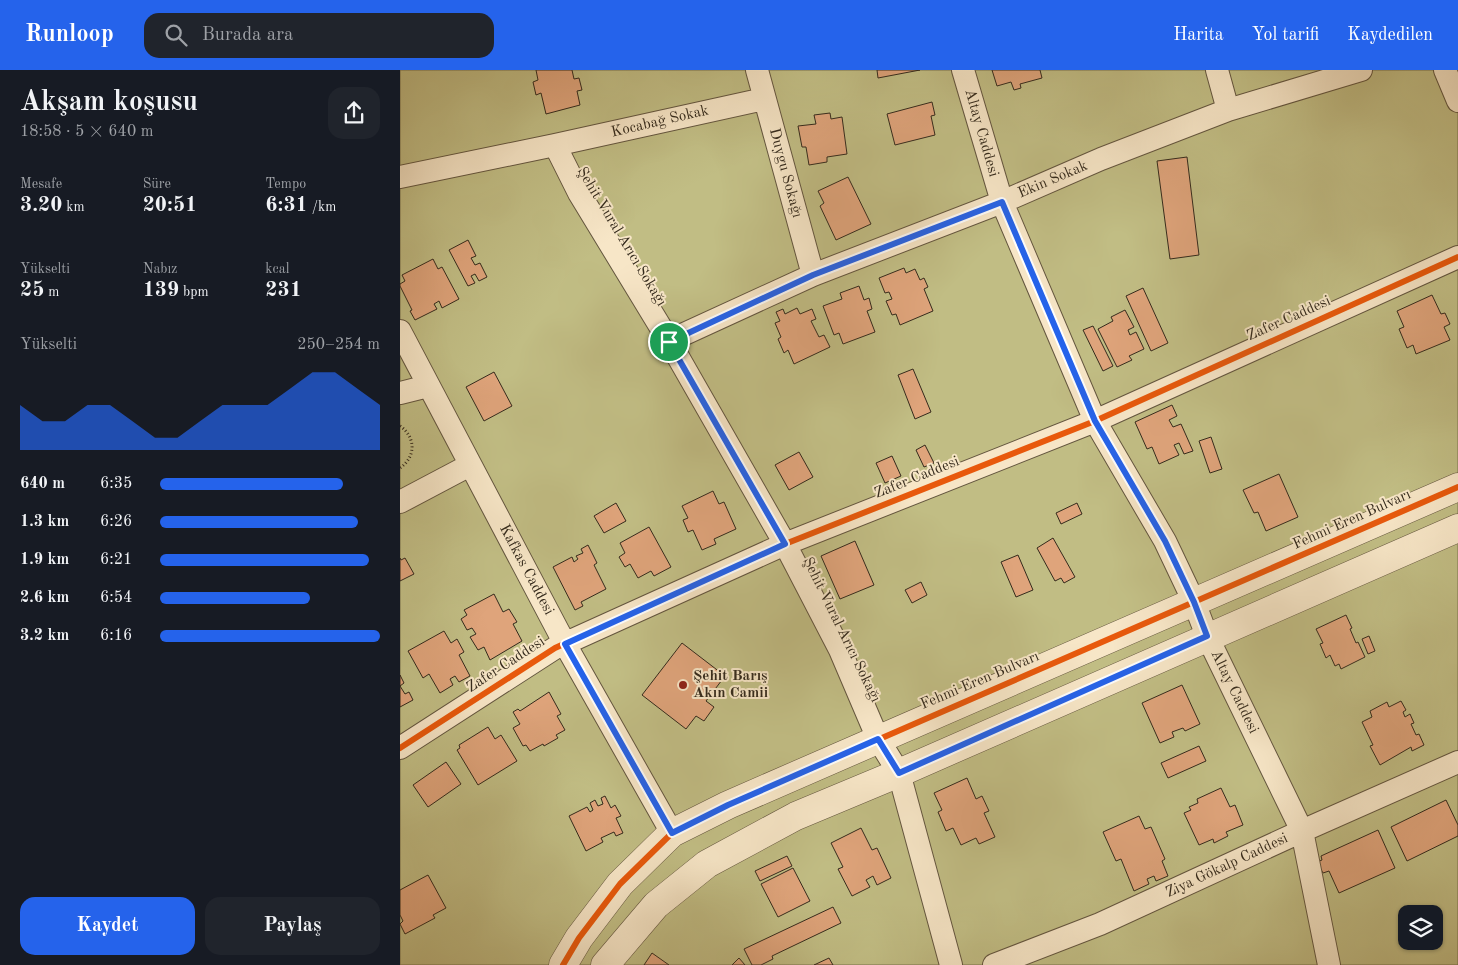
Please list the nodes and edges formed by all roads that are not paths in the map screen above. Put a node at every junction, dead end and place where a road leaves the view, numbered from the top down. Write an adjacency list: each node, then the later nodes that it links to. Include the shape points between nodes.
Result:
1 (757, 70): 6 (street, Duygu Sokağı)
2 (963, 70): 11 (street, Altay Caddesi)
3 (1217, 70): 8 (street)
4 (1361, 70): 8 (street, Ekin Sokak)
5 (1445, 70): 7 (street)
6 (764, 99): 9 (street, Kocabağ Sokak); 13 (street, Duygu Sokağı)
7 (1458, 101)
8 (1228, 110): 11 (street, Ekin Sokak)
9 (556, 145): 10 (street, Kocabağ Sokak); 15 (street, Şehit Vural Arıcı Sokağı, via 579,193)
10 (400, 177)
11 (1002, 202): 13 (street, Ekin Sokak); 18 (street, Altay Caddesi)
12 (1458, 257): 18 (street, Zafer Caddesi)
13 (813, 275): 15 (street, Ekin Sokak)
14 (400, 331): 16 (street, Kafkas Caddesi)
15 (669, 342): 23 (street, Şehit Vural Arıcı Sokağı)
16 (428, 386): 17 (street); 19 (street, Kafkas Caddesi)
17 (400, 393)
18 (1095, 421): 23 (street, Zafer Caddesi); 24 (street, Altay Caddesi, via 1165,541)
19 (470, 465): 21 (street); 26 (street, Kafkas Caddesi)
20 (1458, 487): 24 (street, Fehmi Eren Bulvarı)
21 (400, 502)
22 (1458, 528): 25 (street)
23 (785, 544): 26 (street, Zafer Caddesi); 27 (street, Şehit Vural Arıcı Sokağı, via 840,650)
24 (1194, 602): 25 (street, Altay Caddesi); 27 (street, Fehmi Eren Bulvarı)
25 (1207, 636): 30 (street); 31 (street, Altay Caddesi)
26 (565, 644): 28 (street, Zafer Caddesi); 32 (street, Kafkas Caddesi)
27 (878, 739): 30 (street, Şehit Vural Arıcı Sokağı); 32 (street, Fehmi Eren Bulvarı)
28 (400, 748)
29 (1458, 762): 31 (street, Ziya Gökalp Caddesi)
30 (899, 773): 34 (street, via 796,816 707,864 656,905); 35 (street, Şehit Vural Arıcı Sokağı)
31 (1302, 831): 36 (street, Ziya Gökalp Caddesi, via 1100,924); 37 (street, Altay Caddesi)
32 (672, 833): 33 (street, Fehmi Eren Bulvarı, via 620,884)
33 (563, 965)
34 (605, 965)
35 (951, 965)
36 (994, 965)
37 (1329, 965)

